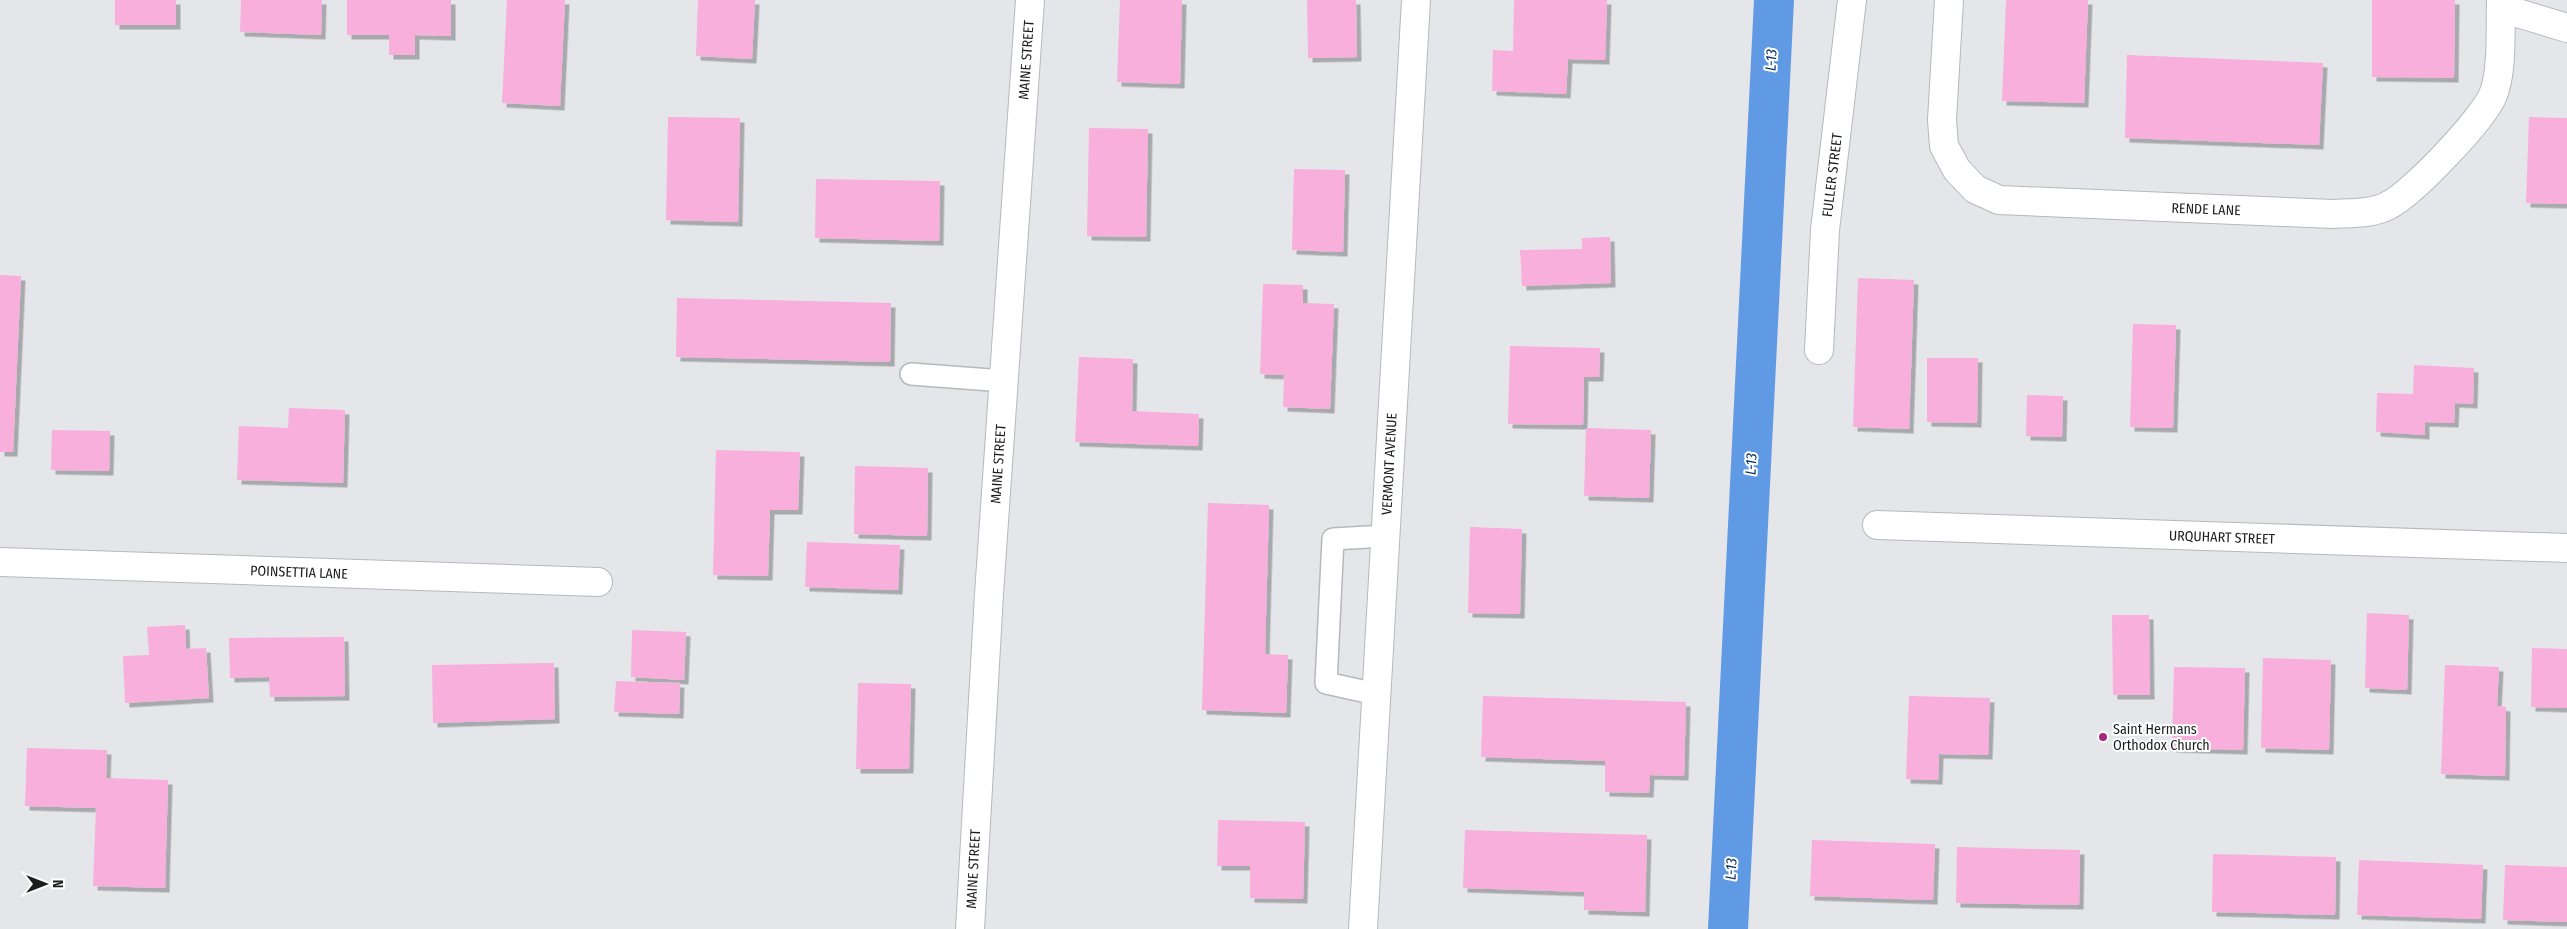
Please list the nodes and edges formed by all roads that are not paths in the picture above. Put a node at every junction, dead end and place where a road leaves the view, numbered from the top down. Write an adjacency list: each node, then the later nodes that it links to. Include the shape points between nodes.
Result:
1 (1030, 0): 9 (street, MAINE STREET)
2 (1416, 0): 11 (street, VERMONT AVENUE)
3 (1852, 0): 7 (street, FULLER STREET, via 1825,230)
4 (1949, 0): 5 (street, RENDE LANE, via 1942,120 1944,146 1957,170 1975,189 1999,200 2333,214 2361,213 2388,206 2410,191 2479,118 2494,94)
5 (2501, 4): 6 (street)
6 (2567, 28)
7 (1819, 350)
8 (910, 374): 9 (lane)
9 (1004, 381): 16 (street, MAINE STREET)
10 (1877, 525): 12 (street, URQUHART STREET)
11 (1385, 536): 15 (street, VERMONT AVENUE); 15 (lane, via 1333,539 1326,683)
12 (2567, 548)
13 (0, 562): 14 (street, POINSETTIA LANE)
14 (598, 582)
15 (1376, 694): 17 (street, VERMONT AVENUE)
16 (970, 929)
17 (1366, 929)

